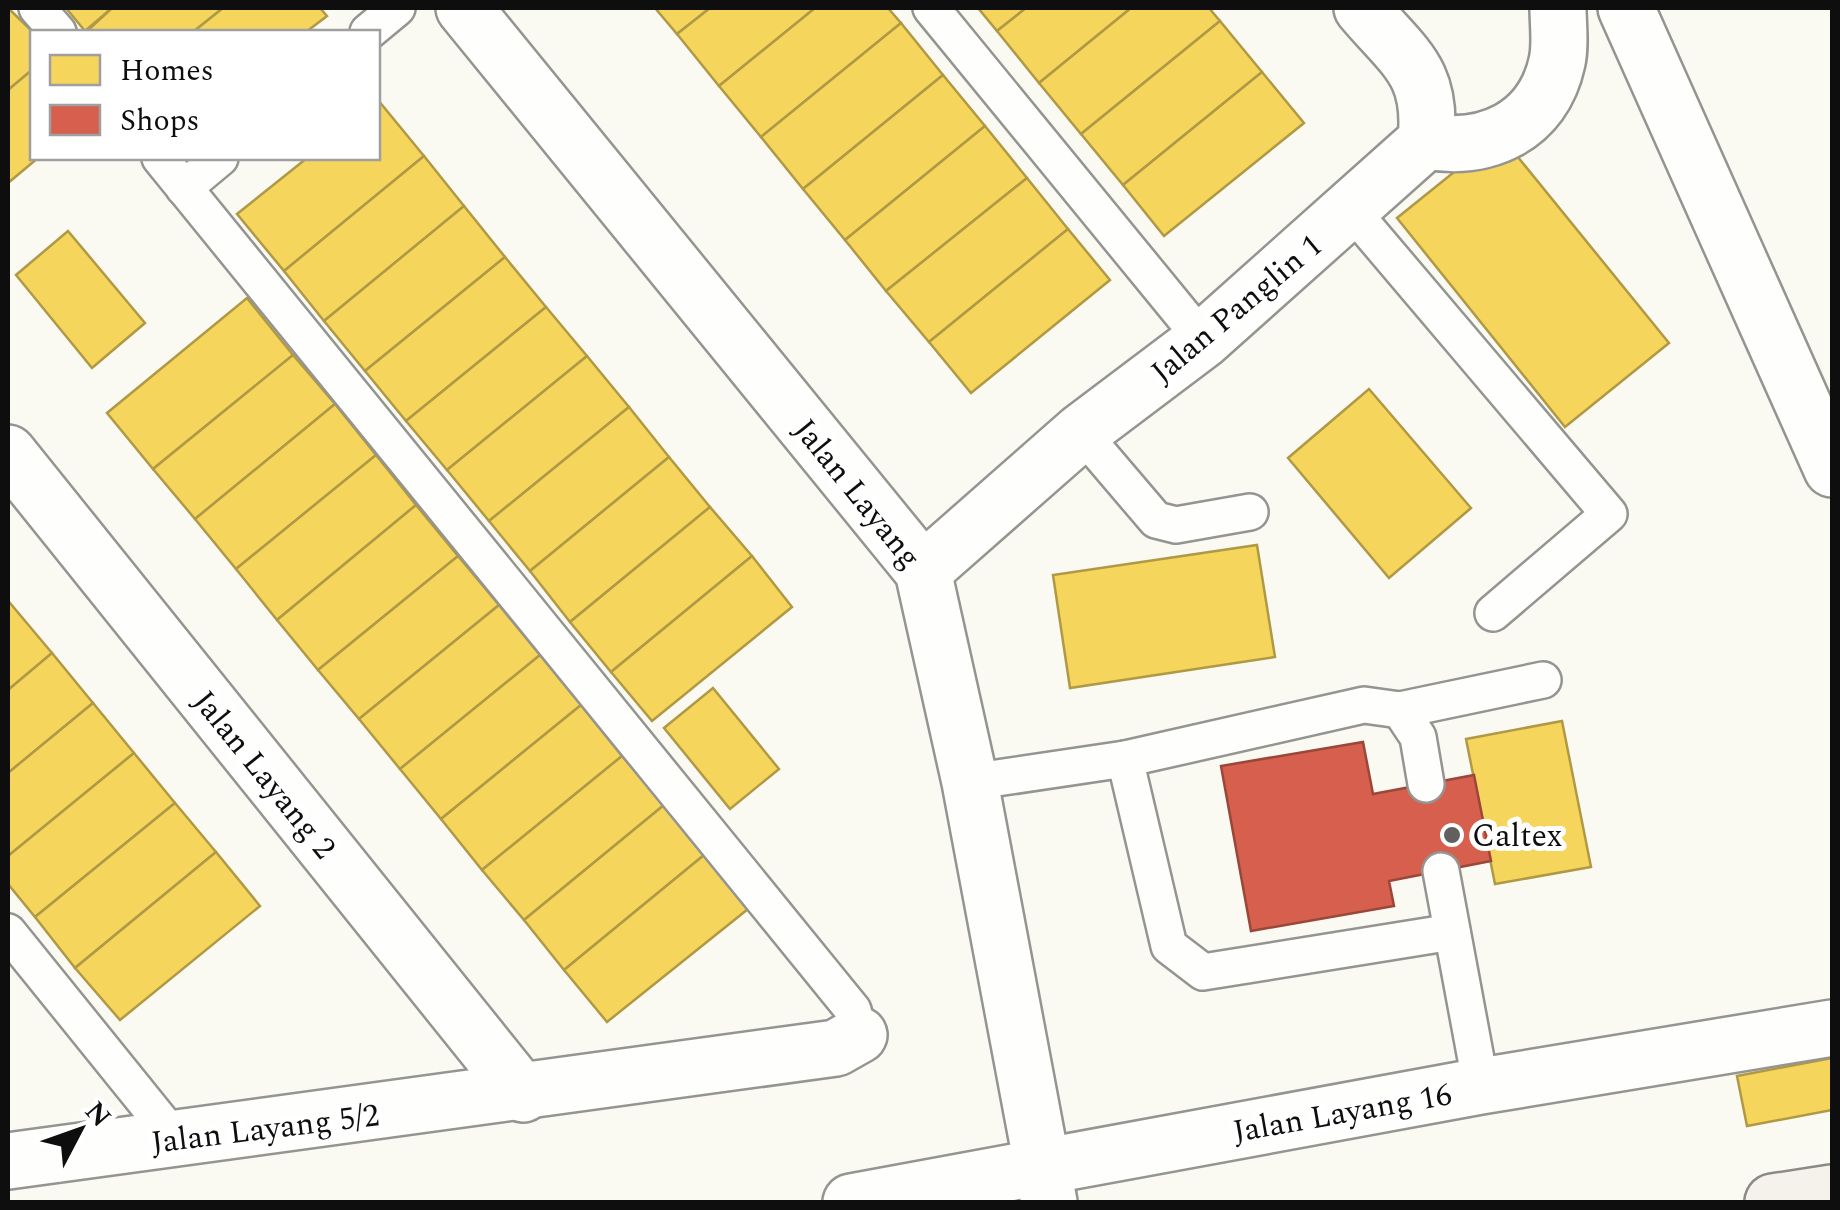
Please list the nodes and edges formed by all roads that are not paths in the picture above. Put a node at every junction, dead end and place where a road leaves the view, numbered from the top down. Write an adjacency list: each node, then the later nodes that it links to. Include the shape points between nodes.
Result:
1 (37, 8): 8 (lane)
2 (397, 8): 9 (lane)
3 (464, 8): 20 (street, Jalan Layang)
4 (931, 8): 15 (lane)
5 (1362, 8): 10 (street, via 1424,83)
6 (1558, 8): 10 (street, via 1558,59 1540,105 1490,140)
7 (1626, 8): 18 (street)
8 (56, 30)
9 (370, 30)
10 (1426, 142): 14 (street, Jalan Panglin 1)
11 (162, 160): 13 (lane)
12 (218, 160): 13 (lane)
13 (184, 188): 31 (lane, via 853,1010)
14 (1352, 211): 15 (street, Jalan Panglin 1); 21 (lane, via 1609,514)
15 (1204, 340): 16 (street, Jalan Panglin 1)
16 (1081, 432): 19 (lane, via 1156,520 1176,525); 20 (street, Jalan Panglin 1)
17 (8, 453): 33 (street, Jalan Layang 2)
18 (1832, 469)
19 (1250, 512)
20 (923, 571): 25 (street, Jalan Layang)
21 (1493, 613)
22 (1543, 680): 23 (lane)
23 (1400, 710): 24 (lane, via 1364,705); 26 (lane, via 1418,737)
24 (1126, 758): 25 (lane); 29 (lane, via 1169,946 1203,972)
25 (970, 782): 36 (street, Jalan Layang)
26 (1426, 784)
27 (1442, 872): 29 (lane)
28 (8, 932): 34 (lane)
29 (1452, 932): 32 (lane)
30 (1832, 1028): 32 (street, Jalan Layang 16)
31 (858, 1035): 33 (street, Jalan Layang 5/2, via 836,1048)
32 (1481, 1086): 36 (street, Jalan Layang 16)
33 (523, 1094): 34 (street, Jalan Layang 5/2)
34 (176, 1140): 35 (street, Jalan Layang 5/2)
35 (8, 1161)
36 (1045, 1184): 38 (street, Jalan Layang 16)
37 (1832, 1193): 39 (main road)
38 (852, 1202)
39 (1773, 1202)

